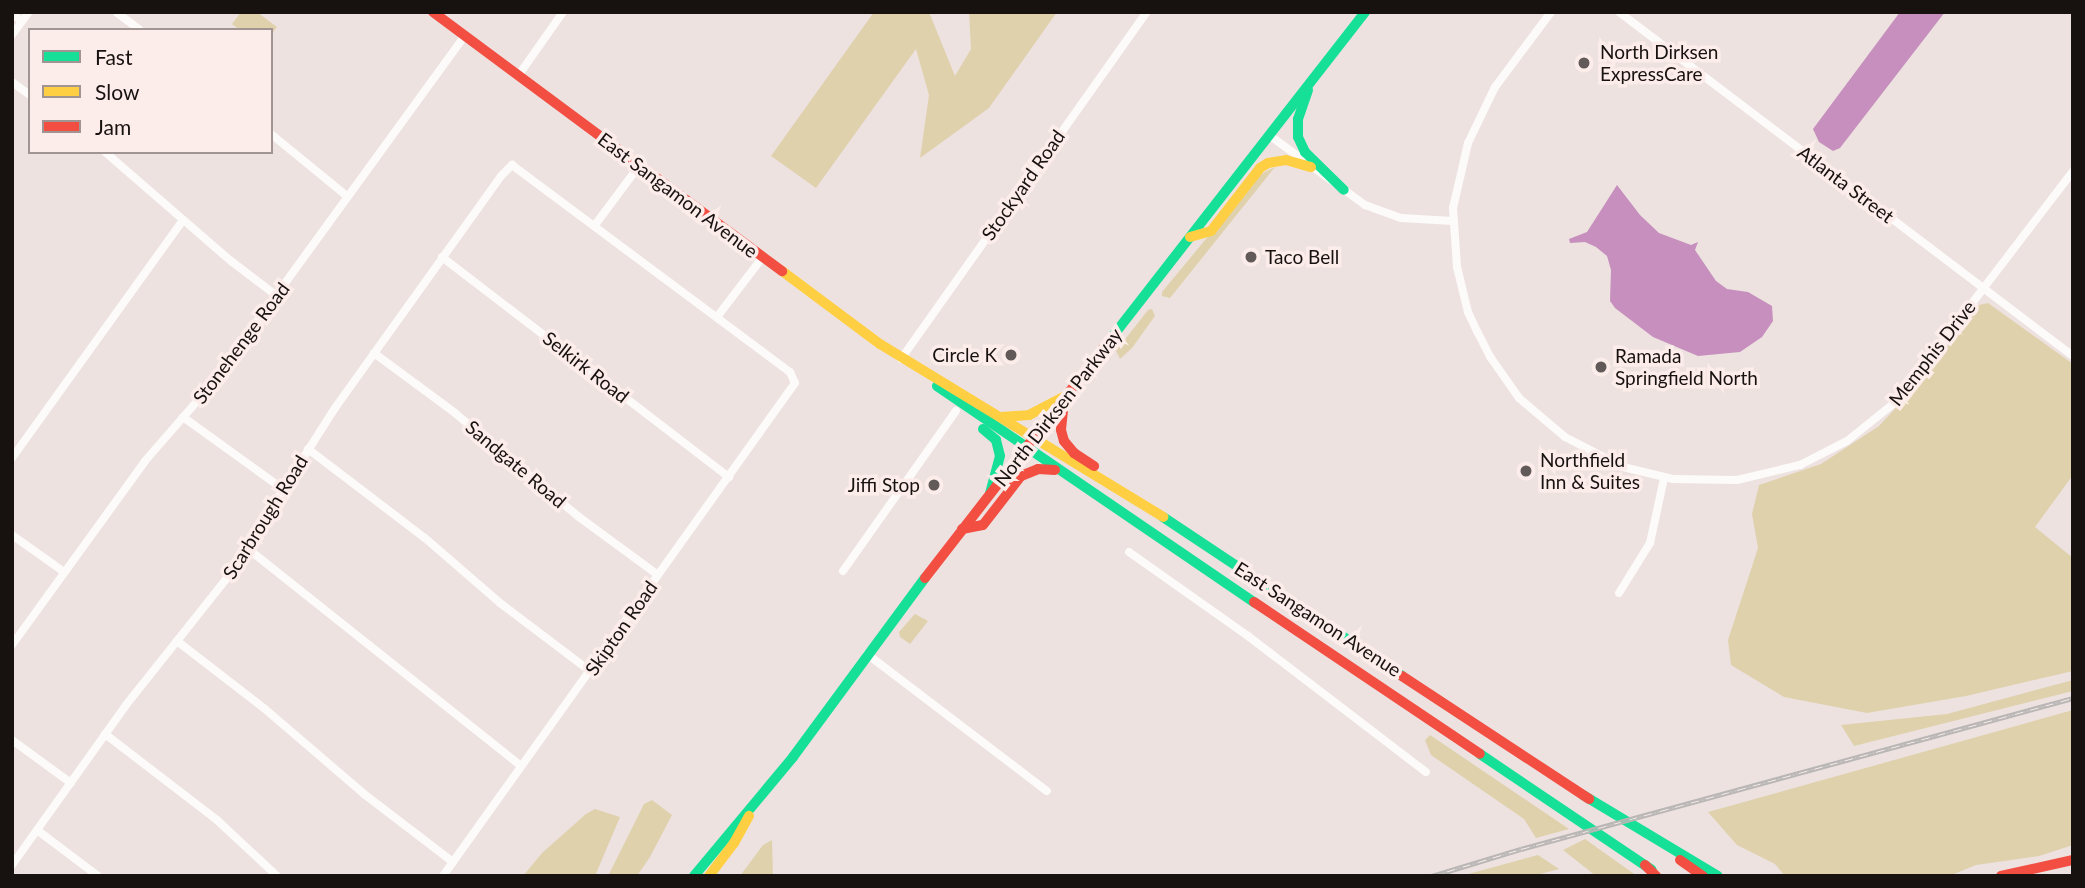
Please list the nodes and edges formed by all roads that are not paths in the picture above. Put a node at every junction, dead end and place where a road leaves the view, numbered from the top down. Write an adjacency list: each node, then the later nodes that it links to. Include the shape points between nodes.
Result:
1 (29, 12): 10 (street)
2 (116, 12): 11 (street)
3 (433, 12): 13 (main road, East Sangamon Avenue)
4 (563, 12): 14 (street)
5 (1147, 12): 37 (street, Stockyard Road)
6 (1365, 12): 15 (main road, North Dirksen Parkway)
7 (1551, 12): 27 (street, Memphis Drive, via 1495,87 1475,125)
8 (1619, 12): 32 (street, Atlanta Street)
9 (12, 14): 10 (street)
10 (22, 22): 12 (street)
11 (137, 28)
12 (12, 36)
13 (465, 36): 14 (main road, East Sangamon Avenue); 25 (street, Stonehenge Road)
14 (518, 76): 21 (main road, East Sangamon Avenue)
15 (1313, 77): 18 (main road, North Dirksen Parkway); 24 (main road, via 1298,118 1298,137 1305,152)
16 (12, 82): 17 (street)
17 (28, 94)
18 (1269, 135): 22 (street); 29 (main road, North Dirksen Parkway)
19 (273, 136): 25 (street)
20 (107, 154): 26 (street)
21 (639, 166): 28 (street); 31 (main road, East Sangamon Avenue)
22 (1311, 167): 24 (street); 29 (main road, via 1278,160 1260,168 1211,231)
23 (2073, 171): 32 (street, Memphis Drive)
24 (1344, 190): 27 (street, via 1389,215)
25 (348, 197): 33 (street, Stonehenge Road)
26 (183, 220): 33 (street); 47 (street)
27 (1453, 221): 50 (street, Memphis Drive, via 1457,267 1468,312 1491,358 1519,398 1585,449 1623,467)
28 (594, 225): 30 (street, Scarbrough Road, via 512,165); 34 (street)
29 (1190, 236): 40 (main road, North Dirksen Parkway)
30 (442, 257): 35 (street, Scarbrough Road); 49 (street, Selkirk Road)
31 (762, 258): 34 (street); 37 (main road, East Sangamon Avenue)
32 (1983, 289): 36 (street, Atlanta Street); 50 (street, Memphis Drive, via 1898,400 1830,452 1777,473 1737,480)
33 (277, 296): 42 (street, Stonehenge Road)
34 (717, 317): 49 (street, Skipton Road, via 795,379)
35 (374, 353): 45 (street, Scarbrough Road); 60 (street, Sandgate Road)
36 (2073, 356)
37 (901, 359): 38 (main road, East Sangamon Avenue)
38 (926, 375): 39 (main road, East Sangamon Avenue); 43 (main road, East Sangamon Avenue)
39 (948, 397): 41 (main road); 46 (main road, East Sangamon Avenue)
40 (1066, 397): 43 (main road, via 1028,415); 44 (main road, North Dirksen Parkway); 53 (main road, via 1060,429 1067,447 1125,486)
41 (956, 411): 52 (main road, via 996,440 1000,466); 58 (street)
42 (183, 417): 51 (street); 59 (street, Stonehenge Road)
43 (1002, 417): 44 (main road, East Sangamon Avenue)
44 (1034, 439): 46 (main road, North Dirksen Parkway); 53 (main road, East Sangamon Avenue)
45 (308, 449): 51 (street, Scarbrough Road); 65 (street)
46 (1026, 449): 48 (main road, East Sangamon Avenue); 52 (main road, North Dirksen Parkway)
47 (12, 457)
48 (1059, 471): 54 (main road, via 1038,470 1021,476 983,525); 78 (main road, East Sangamon Avenue)
49 (729, 477): 60 (street, Skipton Road)
50 (1664, 478): 61 (street, via 1650,543)
51 (283, 489): 56 (street, Scarbrough Road)
52 (990, 494): 54 (main road, North Dirksen Parkway)
53 (1147, 507): 74 (main road, East Sangamon Avenue)
54 (962, 529): 64 (main road, North Dirksen Parkway)
55 (12, 535): 59 (street)
56 (247, 548): 62 (street, Scarbrough Road); 68 (street)
57 (1129, 552): 69 (street)
58 (843, 571)
59 (64, 572): 63 (street, Stonehenge Road)
60 (658, 575): 65 (street, Skipton Road)
61 (1619, 593)
62 (177, 642): 66 (street, Scarbrough Road); 76 (street)
63 (12, 645)
64 (867, 654): 71 (street); 72 (main road, North Dirksen Parkway)
65 (590, 671): 68 (street, Skipton Road)
66 (105, 734): 70 (street, Scarbrough Road); 80 (street, via 217,821)
67 (12, 740): 70 (street)
68 (521, 766): 76 (street, Skipton Road)
69 (1426, 772)
70 (71, 783): 73 (street, Scarbrough Road)
71 (1047, 791)
72 (756, 805): 82 (main road, North Dirksen Parkway); 83 (main road, North Dirksen Parkway)
73 (37, 830): 77 (street, Scarbrough Road); 79 (street)
74 (1677, 854): 86 (main road); 87 (main road)
75 (2073, 860): 88 (main road)
76 (453, 862): 81 (street, Skipton Road)
77 (12, 865)
78 (1645, 865): 84 (main road); 85 (main road, East Sangamon Avenue)
79 (98, 876)
80 (277, 876)
81 (443, 876)
82 (694, 876)
83 (709, 876)
84 (1656, 876)
85 (1661, 876)
86 (1703, 876)
87 (1718, 876)
88 (2001, 876)

